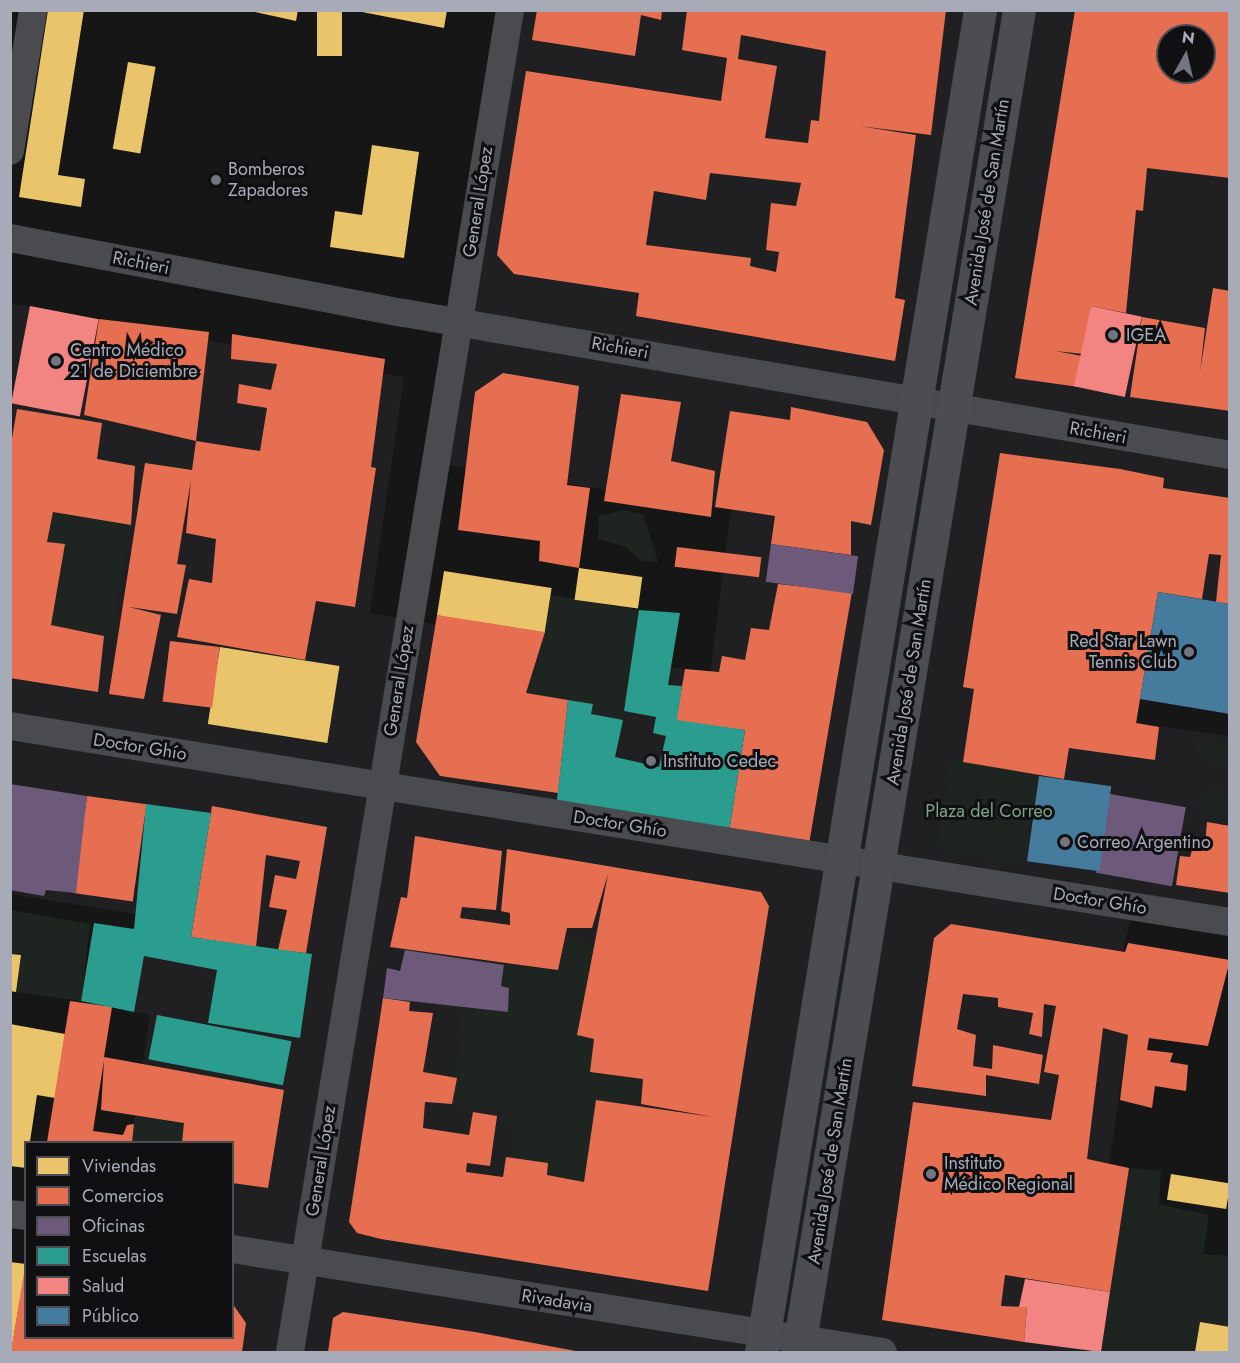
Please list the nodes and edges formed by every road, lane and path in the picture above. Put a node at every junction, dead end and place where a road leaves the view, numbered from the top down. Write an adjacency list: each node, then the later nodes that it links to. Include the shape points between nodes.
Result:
1 (33, 10): 5 (street)
2 (510, 10): 7 (street, General López)
3 (980, 10): 8 (main road, Avenida José de San Martín)
4 (1019, 10): 9 (main road, Avenida José de San Martín)
5 (10, 151)
6 (10, 237): 7 (street, Richieri)
7 (459, 320): 8 (street, Richieri); 12 (street, General López)
8 (916, 401): 9 (street, Richieri); 13 (main road, Avenida José de San Martín)
9 (953, 409): 10 (street, Richieri); 14 (main road, Avenida José de San Martín)
10 (1230, 455)
11 (10, 726): 12 (street, Doctor Ghío)
12 (381, 785): 13 (street, Doctor Ghío); 17 (street, General López)
13 (841, 861): 14 (street, Doctor Ghío); 18 (main road, Avenida José de San Martín)
14 (878, 866): 15 (street, Doctor Ghío); 19 (main road, Avenida José de San Martín)
15 (1230, 922)
16 (234, 1249): 17 (street, Rivadavia)
17 (305, 1261): 18 (street, Rivadavia); 20 (street, General López)
18 (762, 1343): 19 (street, Rivadavia)
19 (799, 1346): 21 (street, Rivadavia)
20 (290, 1353)
21 (883, 1353)

